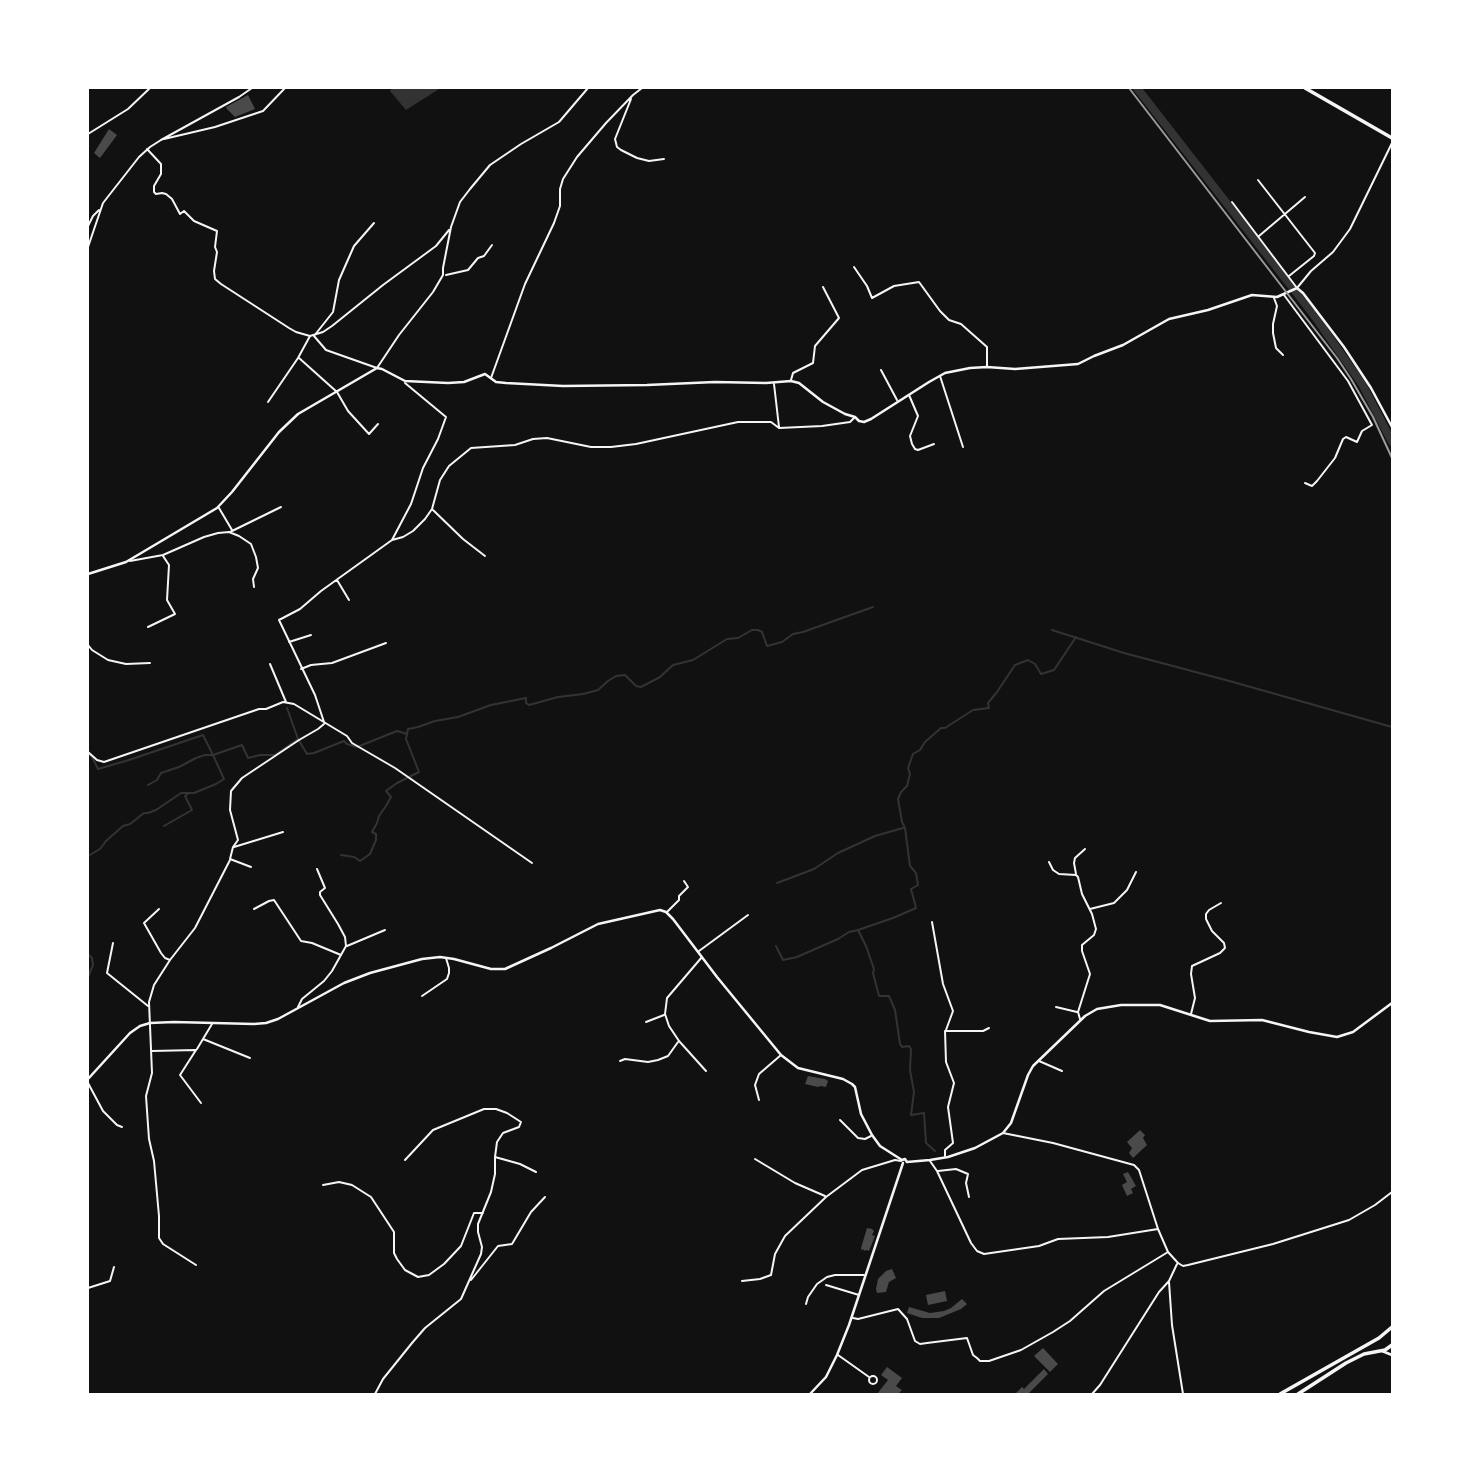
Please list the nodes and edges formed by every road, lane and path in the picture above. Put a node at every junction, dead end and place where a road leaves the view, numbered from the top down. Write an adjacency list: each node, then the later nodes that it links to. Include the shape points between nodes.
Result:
1 (150, 88): 8 (street, via 128,109)
2 (252, 88): 9 (street)
3 (285, 88): 9 (street, via 263,111)
4 (588, 88): 20 (street, via 559,122 491,165 460,202)
5 (642, 88): 7 (street)
6 (1305, 88): 10 (main road)
7 (632, 94): 12 (street, via 615,139 617,147 637,158); 38 (street, via 564,178 554,223 524,284)
8 (88, 134)
9 (160, 140): 11 (street)
10 (1392, 141): 28 (street, via 1350,229)
11 (148, 149): 16 (street); 31 (street, via 161,164 153,192 166,194 180,214 184,211 217,231 215,279 296,332)
12 (664, 159)
13 (1258, 180): 17 (street)
14 (1305, 197): 17 (street)
15 (1232, 202): 21 (street)
16 (100, 208): 19 (street); 23 (street)
17 (1285, 214): 21 (street); 26 (street, via 1315,253)
18 (374, 223): 31 (street, via 350,253 333,312)
19 (88, 226)
20 (451, 227): 25 (street); 31 (street, via 436,246 332,326)
21 (1258, 237): 26 (street)
22 (492, 245): 25 (street, via 468,270)
23 (88, 247)
24 (854, 267): 34 (street, via 872,298 894,286 919,282 949,320 961,324 987,347)
25 (443, 275): 35 (street)
26 (1288, 276): 28 (street)
27 (823, 287): 40 (street, via 839,318 815,346 813,363 793,373)
28 (1296, 288): 29 (street); 48 (street, via 1344,347)
29 (1284, 295): 30 (street); 52 (street, via 1348,381 1372,425 1362,431 1357,442 1343,439 1317,481 1312,486)
30 (1274, 297): 32 (street, via 1273,334); 34 (street, via 1252,295 1169,319 1078,364)
31 (312, 336): 33 (street); 35 (street, via 326,350)
32 (1283, 355)
33 (298, 358): 42 (street); 44 (street)
34 (987, 367): 37 (street)
35 (377, 368): 39 (street); 42 (street)
36 (881, 370): 45 (street)
37 (940, 375): 43 (street); 51 (street)
38 (491, 377): 39 (street, via 485,374 456,384); 41 (street, via 496,382 563,386)
39 (402, 380): 58 (street, via 446,417)
40 (791, 381): 41 (street); 46 (street)
41 (774, 382): 49 (street)
42 (337, 391): 47 (street, via 369,434); 53 (street, via 290,422)
43 (909, 395): 45 (street); 50 (street, via 918,416 910,436 912,444 918,450)
44 (268, 402)
45 (898, 402): 46 (street, via 869,421)
46 (855, 417): 49 (street, via 850,422)
47 (378, 424)
48 (1392, 427)
49 (779, 428): 55 (street, via 771,422 738,422 624,446 591,447 547,438 471,448 440,480)
50 (934, 444)
51 (963, 447)
52 (1305, 483)
53 (218, 507): 56 (street); 61 (street)
54 (281, 507): 56 (street)
55 (432, 509): 58 (street, via 413,531); 60 (street)
56 (233, 531): 57 (street)
57 (229, 532): 59 (street, via 204,537); 64 (street, via 251,544 258,568)
58 (392, 540): 63 (street)
59 (163, 555): 61 (street); 66 (street, via 169,565 167,600 175,614)
60 (485, 556)
61 (126, 562): 62 (street)
62 (88, 574)
63 (337, 580): 65 (street); 68 (street, via 279,620)
64 (254, 587)
65 (349, 600)
66 (148, 627)
67 (311, 635): 68 (street)
68 (289, 642): 73 (street)
69 (386, 642): 73 (street, via 332,663)
70 (88, 645): 71 (street, via 107,660)
71 (150, 663)
72 (270, 664): 74 (street)
73 (301, 669): 75 (street)
74 (286, 703): 75 (street); 76 (street, via 104,762)
75 (324, 723): 78 (street, via 233,787 230,810 238,840); 82 (street)
76 (88, 752)
77 (284, 832): 78 (street)
78 (233, 847): 80 (street)
79 (1085, 849): 86 (street, via 1075,858)
80 (230, 859): 83 (street); 104 (street, via 195,928)
81 (1049, 862): 86 (street, via 1059,874)
82 (532, 863)
83 (251, 867)
84 (317, 869): 99 (street, via 325,888 320,895)
85 (1136, 872): 93 (street, via 1114,903)
86 (1076, 875): 93 (street)
87 (684, 881): 89 (street)
88 (693, 884): 89 (street)
89 (688, 887): 94 (street)
90 (1221, 903): 112 (street, via 1209,910 1206,919 1225,948 1192,966 1195,998)
91 (159, 909): 104 (street, via 144,923)
92 (254, 909): 101 (street, via 274,900 301,941)
93 (1089, 909): 110 (street, via 1096,929 1082,945 1090,974)
94 (666, 912): 100 (street); 102 (street, via 657,910 598,924 505,969 491,970)
95 (748, 915): 100 (street)
96 (932, 922): 118 (street, via 943,984 953,1011)
97 (385, 930): 99 (street)
98 (113, 943): 107 (street, via 107,974)
99 (346, 946): 101 (street)
100 (698, 952): 103 (street)
101 (342, 955): 109 (street)
102 (446, 957): 105 (street, via 446,979); 109 (street, via 356,977)
103 (702, 957): 111 (street, via 667,998); 123 (street)
104 (170, 960): 107 (street, via 154,985)
105 (422, 996)
106 (1392, 1005): 112 (street, via 1353,1032 1337,1037 1262,1020 1216,1022)
107 (149, 1006): 115 (street)
108 (1056, 1007): 110 (street)
109 (297, 1008): 116 (street, via 260,1024)
110 (1078, 1012): 113 (street)
111 (665, 1014): 114 (street); 120 (street)
112 (1190, 1015): 113 (street, via 1167,1006 1143,1004 1101,1008)
113 (1080, 1020): 126 (street)
114 (646, 1022)
115 (150, 1023): 116 (street); 122 (street); 129 (street, via 130,1033)
116 (212, 1023): 119 (street)
117 (989, 1028): 118 (street)
118 (945, 1031): 137 (street, via 946,1062 954,1083 948,1107 953,1143)
119 (203, 1039): 121 (street); 124 (street)
120 (679, 1041): 125 (street, via 668,1056 658,1060); 127 (street)
121 (196, 1050): 122 (street); 131 (street, via 180,1075)
122 (150, 1051): 153 (street, via 152,1073 146,1096 159,1238)
123 (781, 1055): 130 (street, via 759,1074 755,1085); 135 (street, via 801,1069 852,1084)
124 (250, 1058)
125 (621, 1061)
126 (1038, 1061): 128 (street); 134 (street, via 1028,1075 1012,1123)
127 (706, 1071)
128 (1062, 1071)
129 (88, 1081): 133 (street, via 103,1111)
130 (759, 1100)
131 (201, 1103)
132 (840, 1120): 135 (street, via 858,1138)
133 (122, 1127)
134 (1003, 1133): 137 (street); 150 (street, via 1134,1165)
135 (872, 1135): 141 (street)
136 (495, 1157): 139 (street, via 503,1133 521,1122 496,1109 484,1109 433,1130); 143 (street); 149 (street)
137 (945, 1157): 140 (street)
138 (755, 1159): 147 (street)
139 (405, 1160)
140 (930, 1160): 141 (street); 142 (street)
141 (904, 1161): 147 (street, via 862,1170); 155 (street)
142 (937, 1171): 148 (street, via 956,1169 968,1174); 150 (street, via 971,1243 984,1254 1058,1239)
143 (536, 1172)
144 (323, 1185): 149 (street, via 352,1185 371,1197 394,1232 397,1259 418,1277 444,1264 461,1247 474,1213)
145 (1392, 1192): 152 (street, via 1349,1220 1273,1244 1188,1265)
146 (545, 1197): 158 (street, via 512,1244 498,1246)
147 (826, 1197): 156 (street, via 785,1236 771,1275)
148 (969, 1197)
149 (484, 1213): 158 (street, via 478,1224 481,1254)
150 (1158, 1229): 151 (street)
151 (1168, 1252): 152 (street); 163 (street, via 1104,1292 1062,1327 1021,1350 989,1361 976,1358 967,1338 915,1341 907,1319 898,1310)
152 (1178, 1263): 157 (street)
153 (195, 1265)
154 (114, 1267): 160 (street, via 110,1281)
155 (865, 1275): 161 (street); 162 (street, via 827,1277 817,1284)
156 (743, 1281)
157 (1169, 1281): 173 (street); 174 (street)
158 (468, 1283): 171 (street, via 461,1299 425,1328 395,1363)
159 (826, 1285): 161 (street)
160 (88, 1288)
161 (859, 1295): 163 (street)
162 (806, 1304)
163 (851, 1318): 168 (street)
164 (1391, 1330): 165 (main road)
165 (1379, 1338): 167 (main road, via 1376,1345); 175 (main road)
166 (1392, 1345): 167 (main road)
167 (1382, 1351): 169 (street); 176 (main road, via 1346,1363)
168 (837, 1355): 170 (street); 172 (street)
169 (1392, 1355)
170 (869, 1377)
171 (375, 1395)
172 (810, 1395)
173 (1091, 1395)
174 (1183, 1395)
175 (1280, 1395)
176 (1298, 1395)

